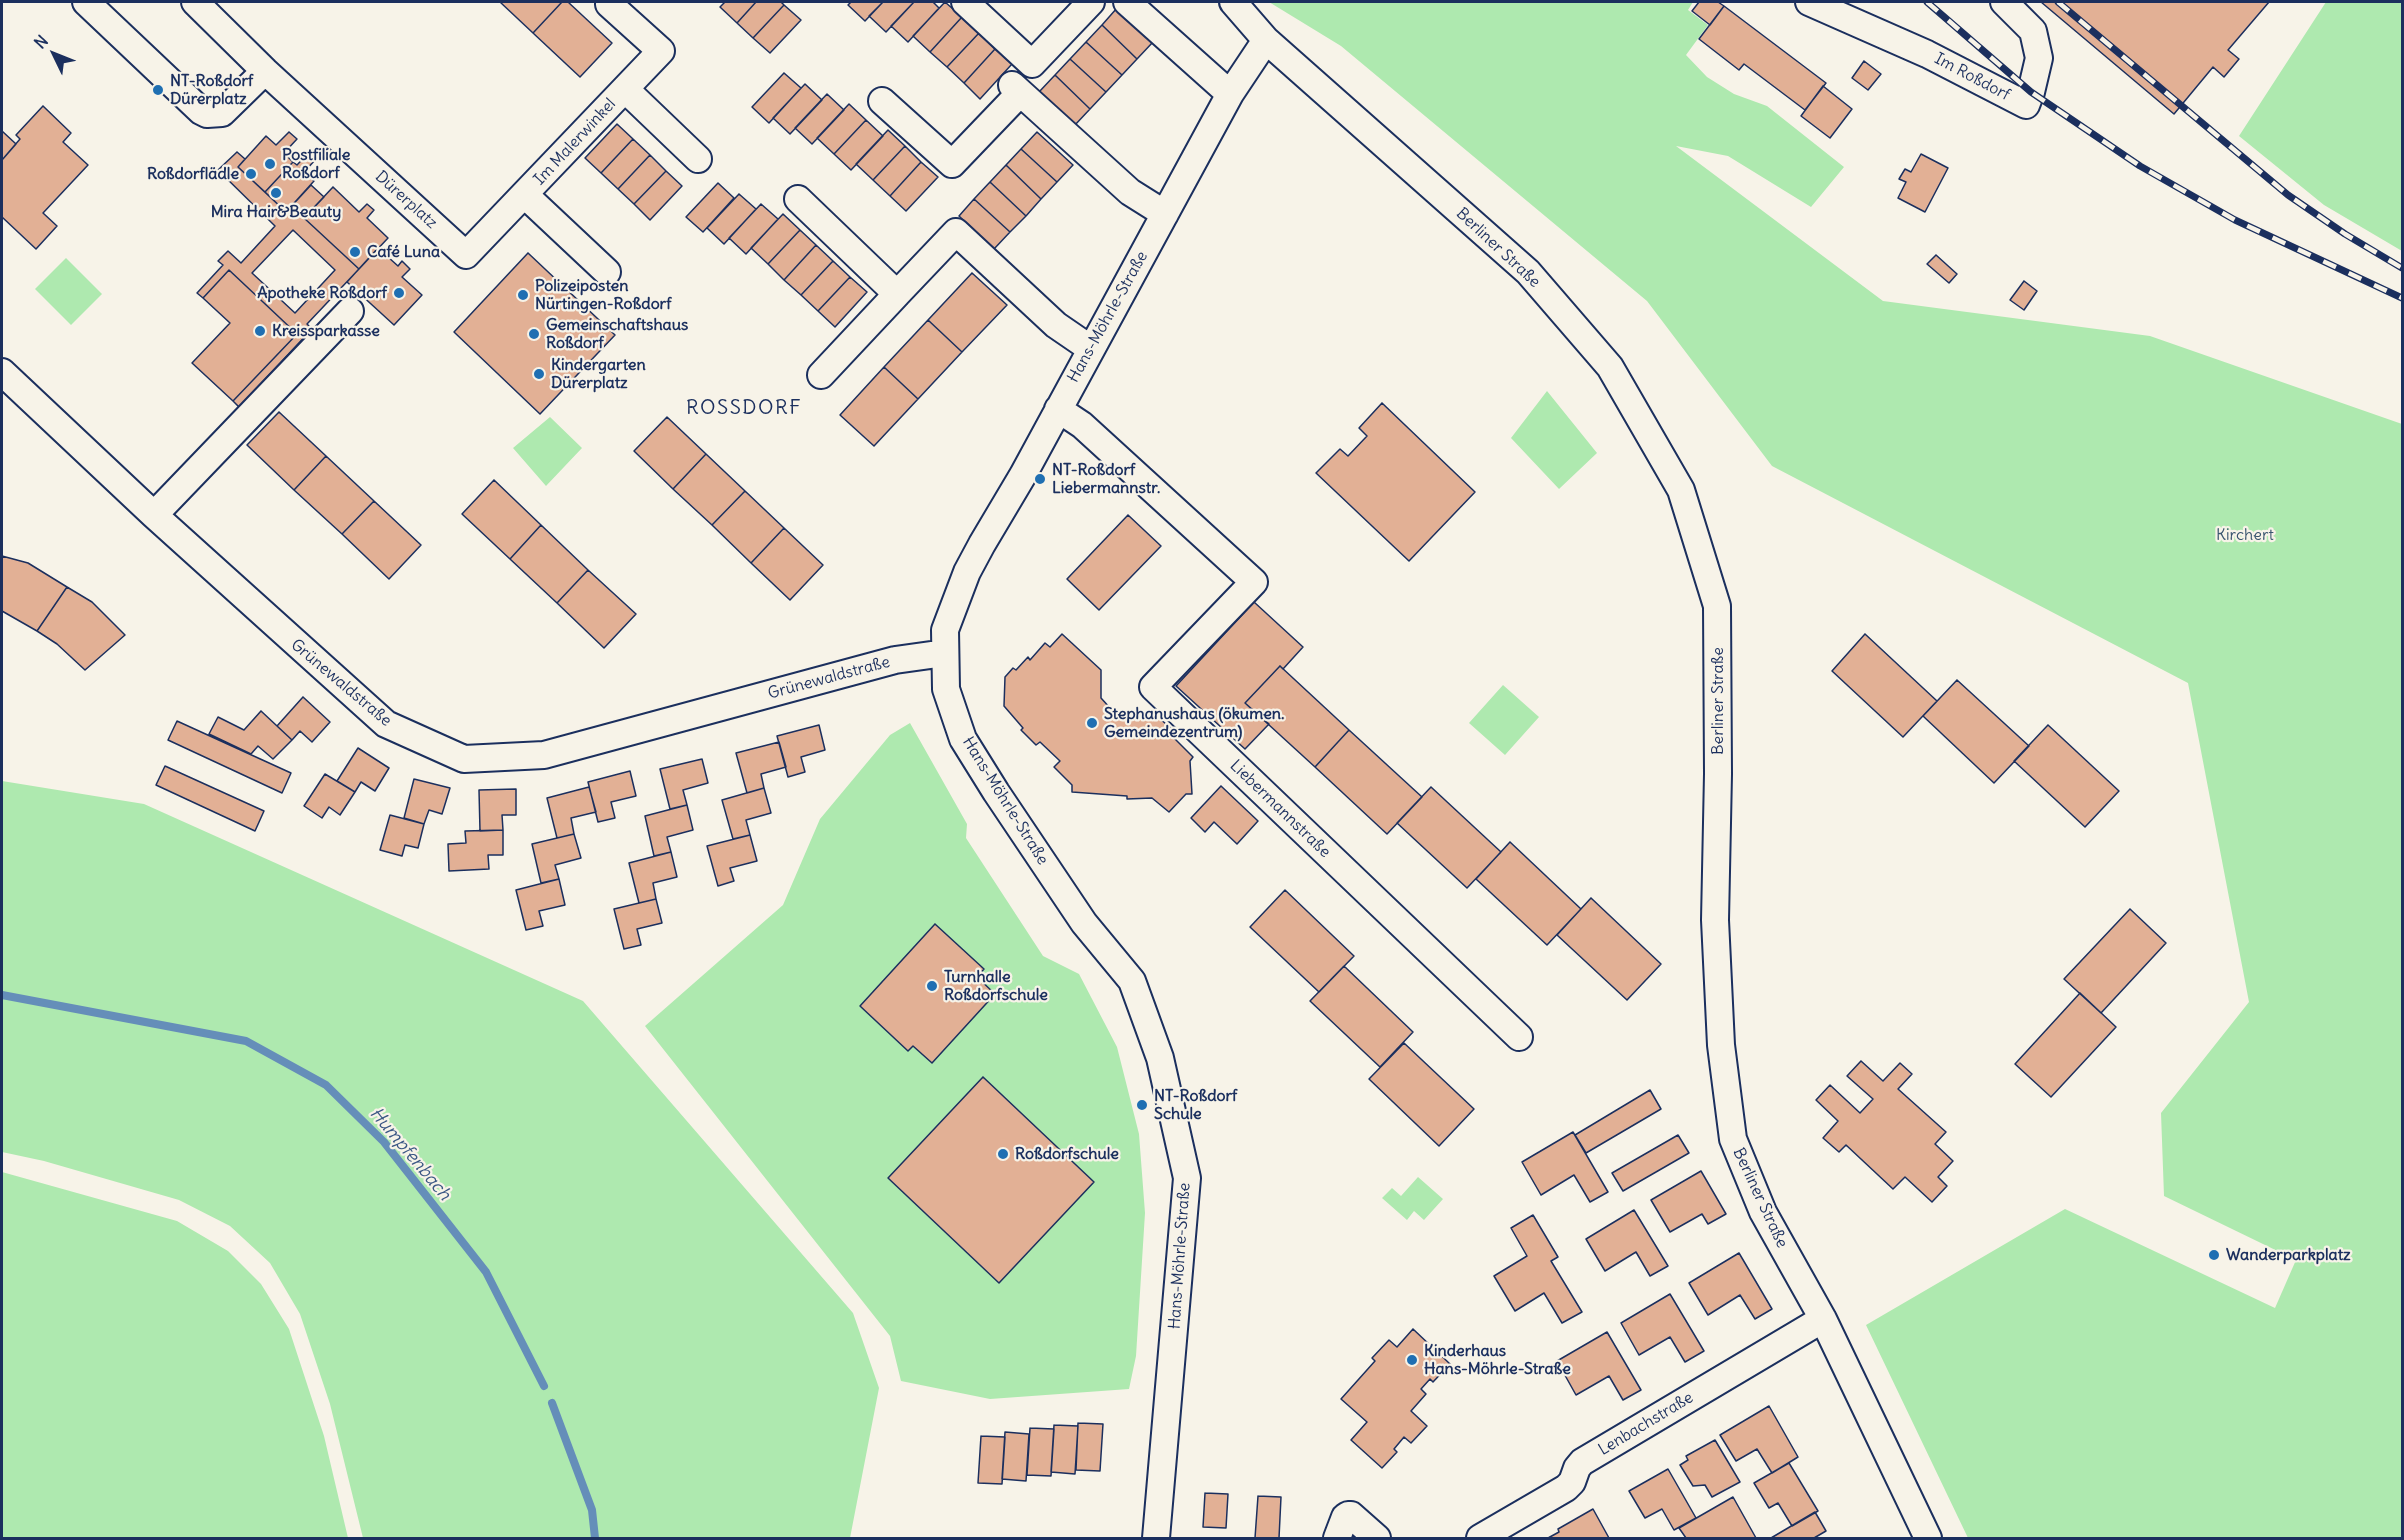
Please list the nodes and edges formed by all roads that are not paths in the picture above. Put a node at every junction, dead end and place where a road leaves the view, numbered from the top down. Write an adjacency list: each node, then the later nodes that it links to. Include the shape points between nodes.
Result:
1 (86, 2): 11 (street, via 207,114 222,113)
2 (195, 2): 11 (street, Dürerplatz)
3 (965, 2): 4 (street, via 1032,64)
4 (1091, 2)
5 (1127, 2): 13 (street)
6 (1233, 2): 10 (street, Berliner Straße)
7 (1809, 2): 8 (street, Im Roßdorf, via 1927,54 2026,105 2038,58 2033,31)
8 (2004, 2)
9 (609, 4): 12 (street, Im Malerwinkel, via 661,51)
10 (1266, 40): 13 (street, Hans-Möhrle-Straße); 30 (street, Berliner Straße, via 1528,272 1610,367 1681,490 1717,606 1715,920 1721,1045 1733,1139 1763,1212)
11 (266, 71): 19 (street, Dürerplatz)
12 (625, 89): 15 (street, Im Malerwinkel); 16 (street, Im Malerwinkel)
13 (1230, 94): 18 (street, Hans-Möhrle-Straße)
14 (882, 101): 18 (street, via 952,164 1016,89 1130,192)
15 (698, 159)
16 (525, 195): 19 (street, Im Malerwinkel); 20 (street, Im Malerwinkel)
17 (798, 199): 21 (street)
18 (1165, 214): 23 (street, Hans-Möhrle-Straße)
19 (466, 255)
20 (607, 272)
21 (897, 294): 23 (street, via 956,232 1056,325); 25 (street)
22 (350, 311): 27 (street)
23 (1091, 349): 26 (street, Hans-Möhrle-Straße)
24 (2, 372): 27 (street, Grünewaldstraße)
25 (821, 375)
26 (1058, 409): 28 (street, Hans-Möhrle-Straße, via 967,573 945,630); 29 (street, Liebermannstraße, via 1082,425 1254,582 1153,687)
27 (154, 515): 28 (street, Grünewaldstraße, via 387,724 464,759 544,754 895,660)
28 (945, 653): 31 (street, Hans-Möhrle-Straße, via 946,689 963,739 1084,923 1132,981 1160,1058 1187,1178)
29 (1519, 1037)
30 (1822, 1319): 34 (street, Lenbachstraße, via 1582,1462 1566,1488); 35 (street, Berliner Straße)
31 (1156, 1539)
32 (1337, 1539): 33 (street, via 1345,1517 1351,1515)
33 (1377, 1539)
34 (1480, 1539)
35 (1928, 1539)

